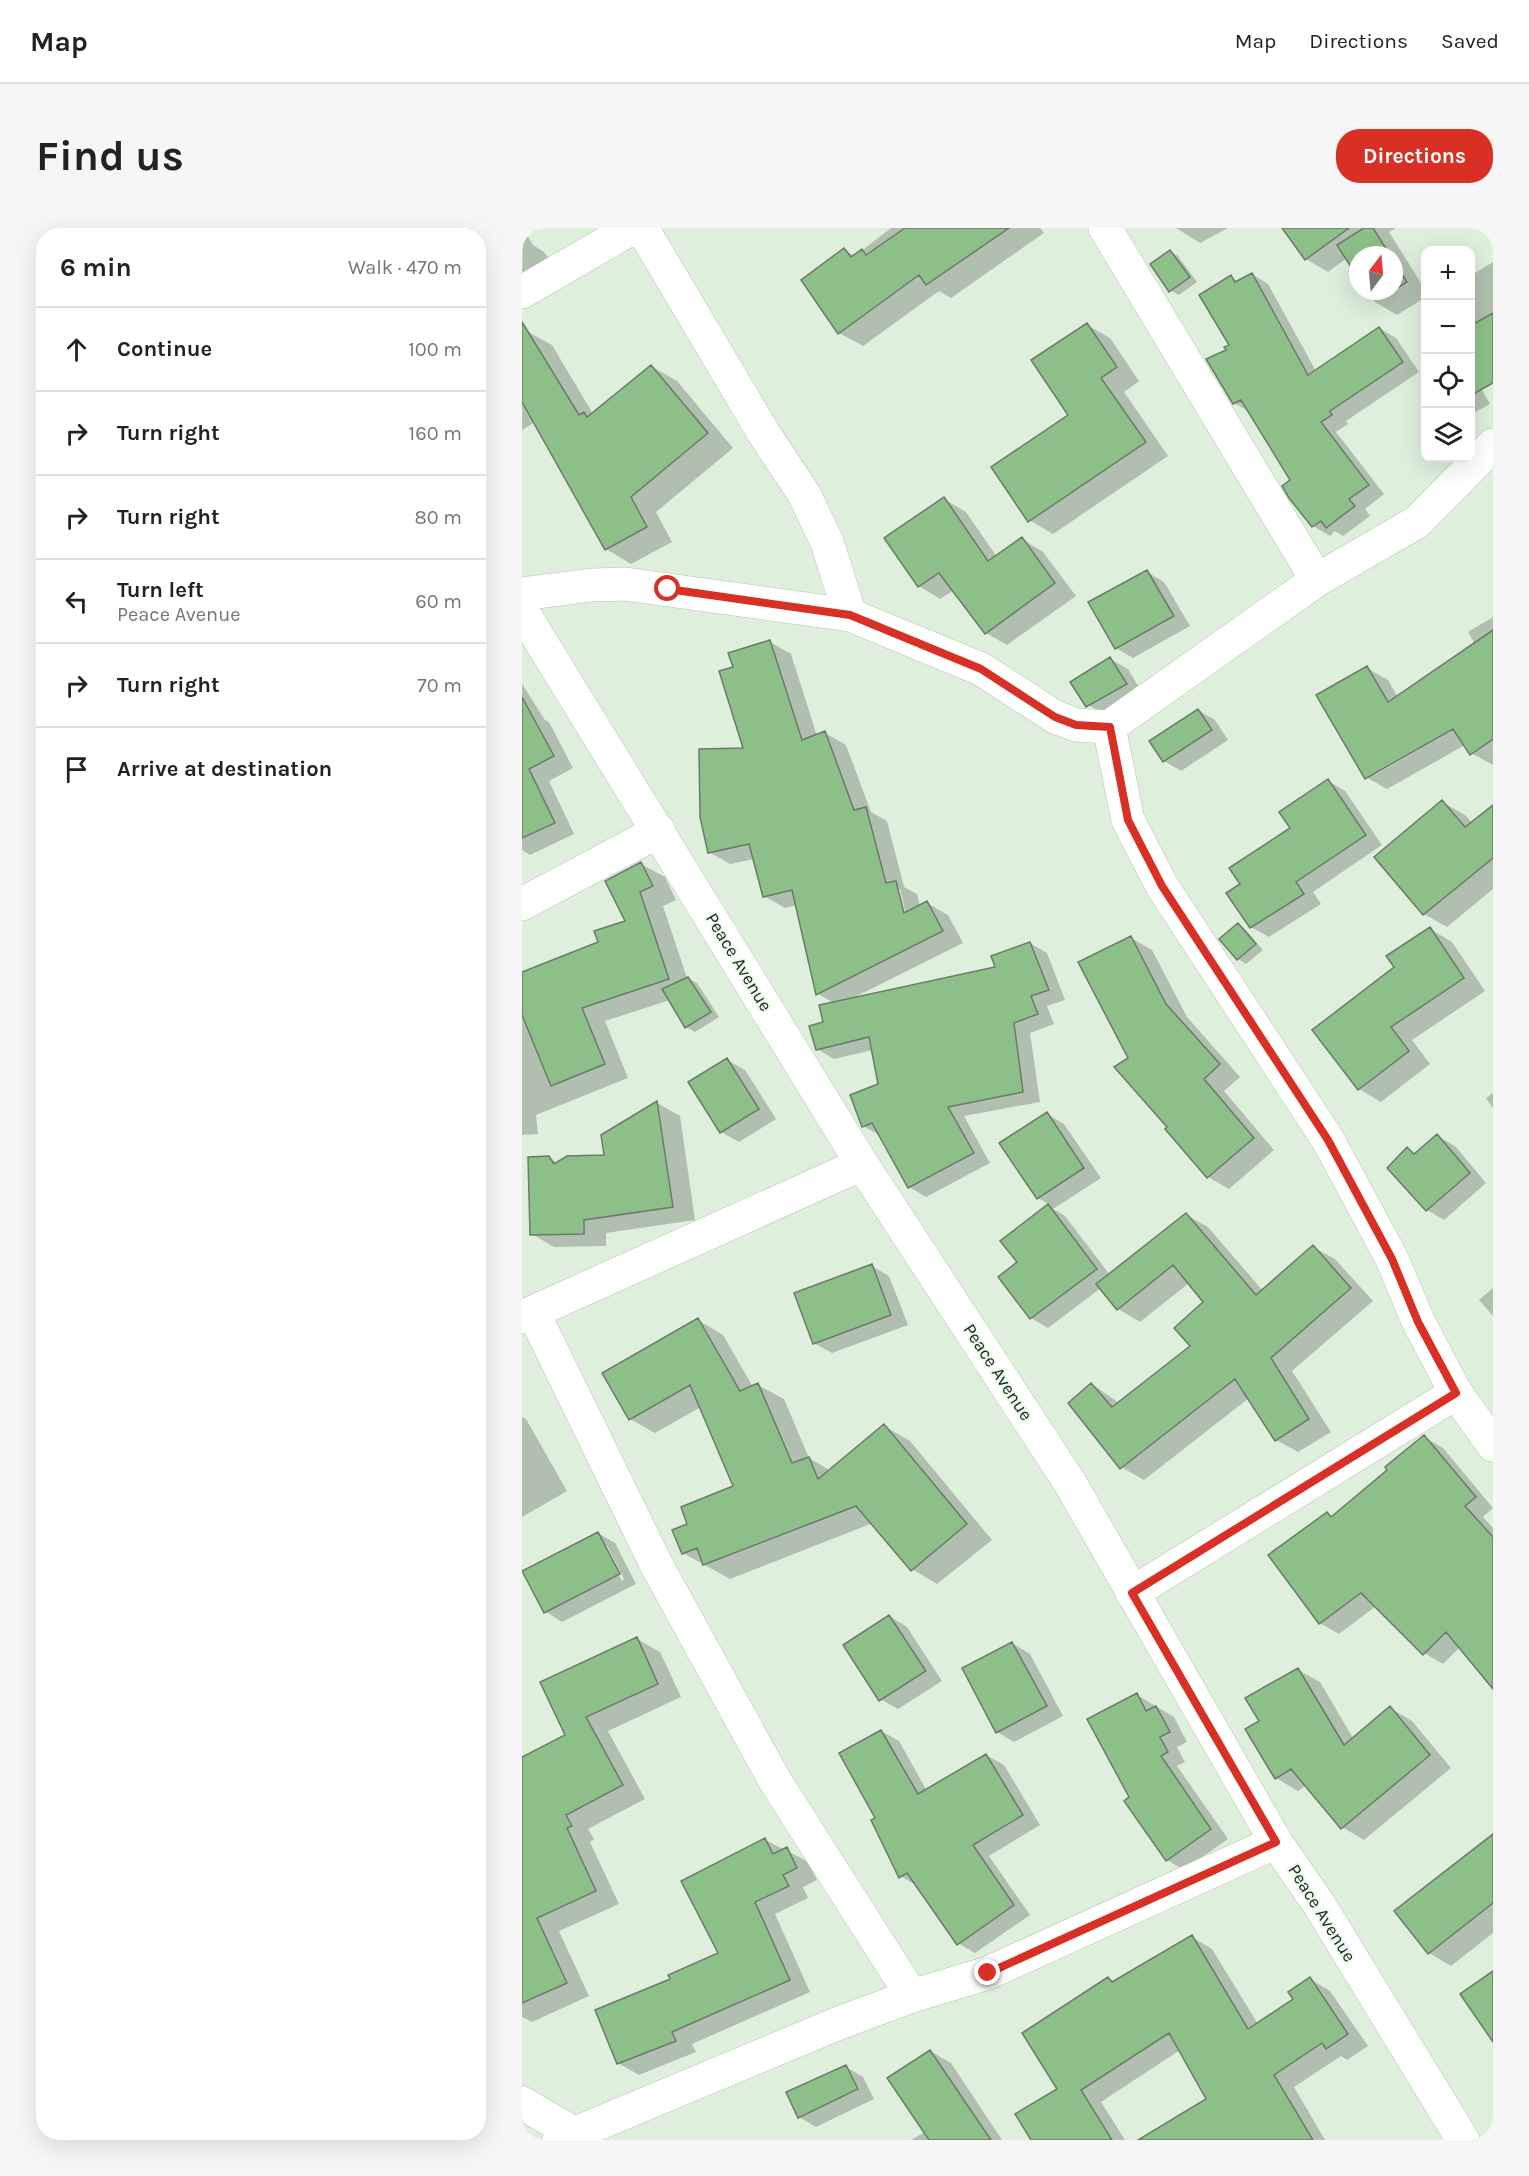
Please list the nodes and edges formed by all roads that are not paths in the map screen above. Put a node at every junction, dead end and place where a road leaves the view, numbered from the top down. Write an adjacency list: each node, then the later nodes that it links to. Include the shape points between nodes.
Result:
1 (632, 228): 4 (street)
2 (642, 228): 9 (street, via 804,494 827,542)
3 (1105, 228): 6 (street)
4 (522, 292)
5 (1493, 445): 6 (street, via 1417,522)
6 (1317, 580): 10 (street)
7 (522, 594): 9 (street, via 625,584)
8 (522, 611): 11 (street, Peace Avenue)
9 (850, 615): 10 (street, via 981,669 1055,717 1076,725)
10 (1110, 727): 15 (street, via 1128,820 1162,886 1328,1140 1392,1259 1418,1322)
11 (659, 831): 12 (street); 13 (street, Peace Avenue)
12 (522, 904)
13 (862, 1164): 14 (street); 17 (street, Peace Avenue, via 1070,1483)
14 (528, 1314): 19 (street, via 657,1566 774,1779)
15 (1456, 1393): 16 (street); 17 (street)
16 (1493, 1445)
17 (1132, 1593): 18 (street, Peace Avenue)
18 (1276, 1842): 19 (street, via 988,1973); 22 (street, Peace Avenue, via 1320,1906)
19 (912, 1996): 21 (street)
20 (522, 2103): 21 (street)
21 (567, 2137)
22 (1463, 2140)

